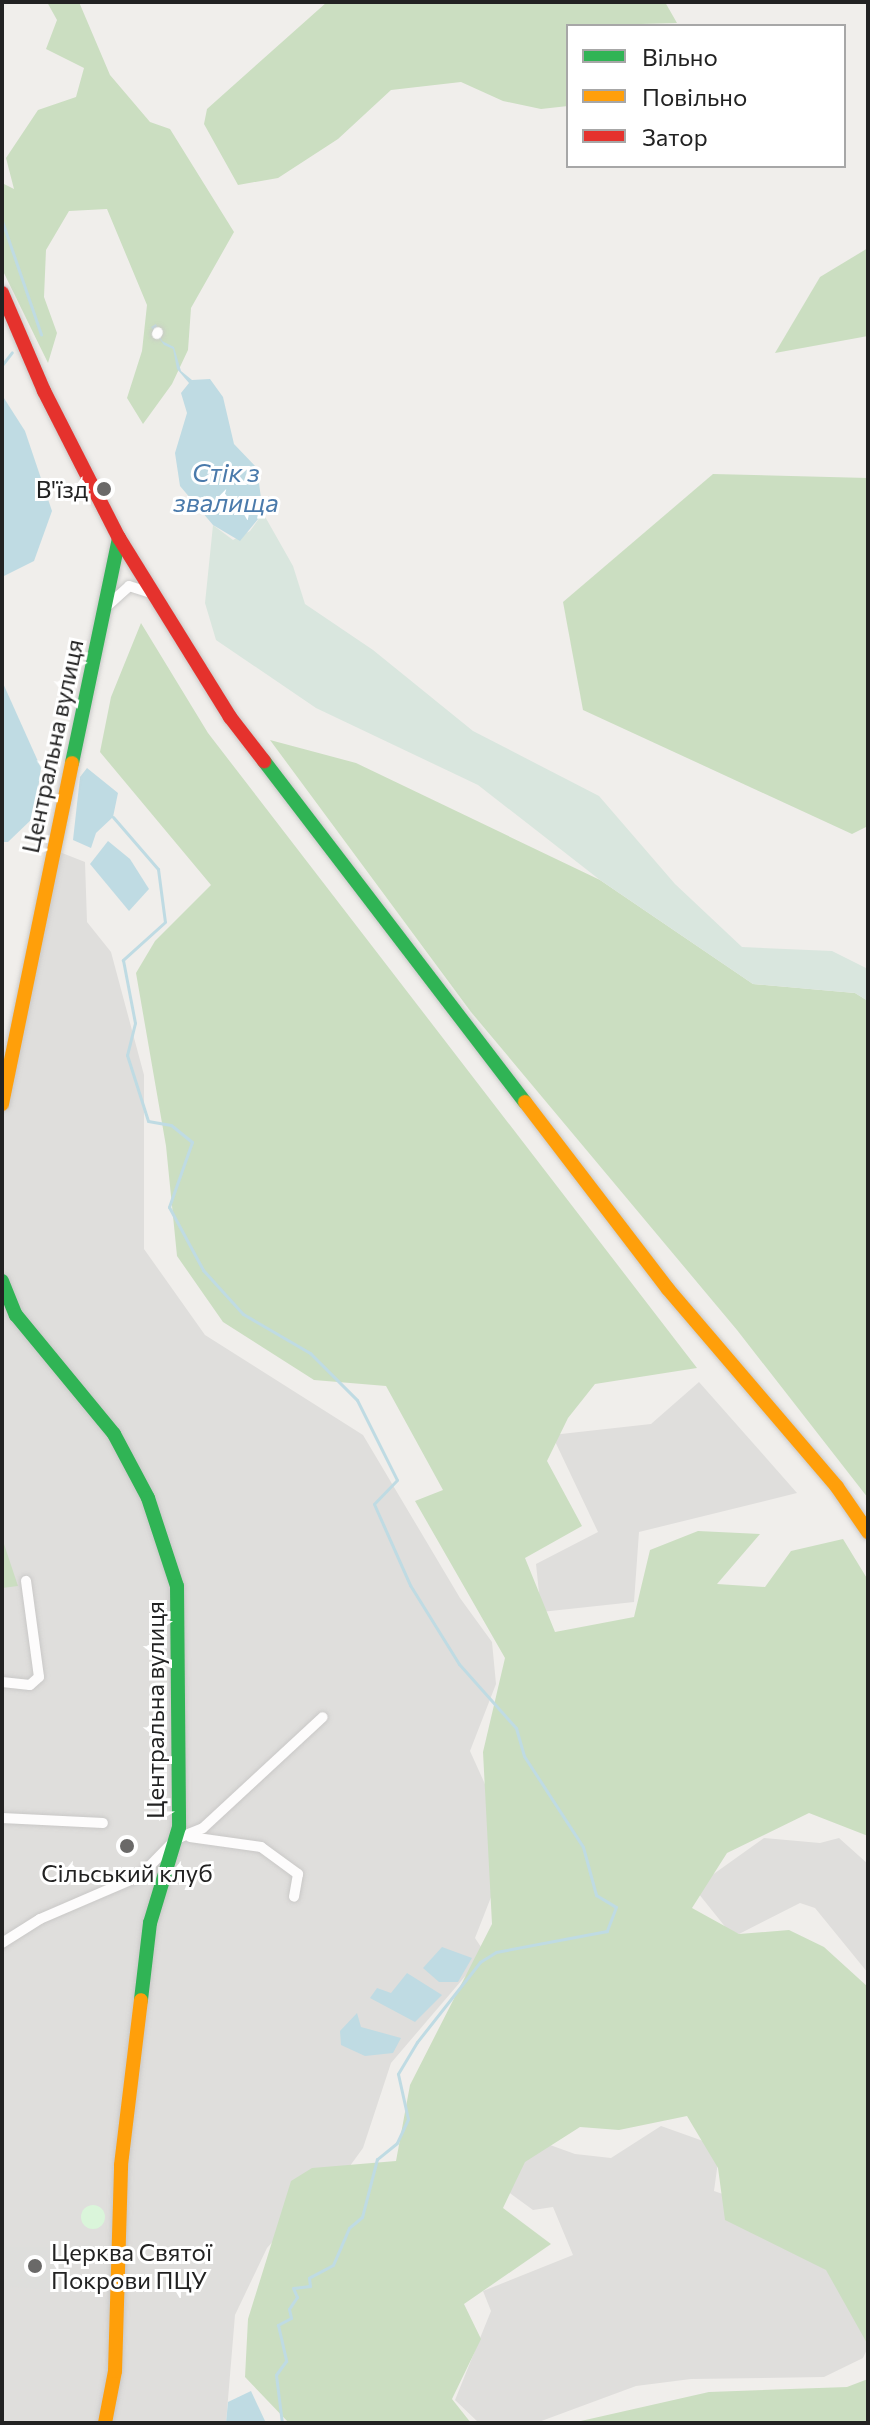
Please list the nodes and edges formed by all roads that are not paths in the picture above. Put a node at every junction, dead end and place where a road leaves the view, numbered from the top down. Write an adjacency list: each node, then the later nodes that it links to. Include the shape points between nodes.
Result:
1 (2, 293): 2 (street, via 44,391)
2 (119, 538): 3 (street); 4 (street, Центральна вулиця)
3 (152, 593): 4 (street, via 129,586 117,592); 7 (street, via 240,729 668,1289 837,1487)
4 (103, 612): 5 (street, Центральна вулиця)
5 (3, 1094)
6 (2, 1281): 13 (street, Центральна вулиця, via 16,1315 114,1434 148,1498 177,1586)
7 (868, 1532)
8 (26, 1581): 9 (street, via 39,1677 30,1685)
9 (2, 1682)
10 (323, 1717): 13 (street, via 203,1828)
11 (2, 1818): 12 (street)
12 (103, 1823)
13 (176, 1839): 14 (street, via 206,1836 261,1847 298,1874); 15 (street, via 140,1876 40,1919); 16 (street, Центральна вулиця, via 150,1923 121,2165 115,2371)
14 (294, 1897)
15 (2, 1943)
16 (105, 2423)

